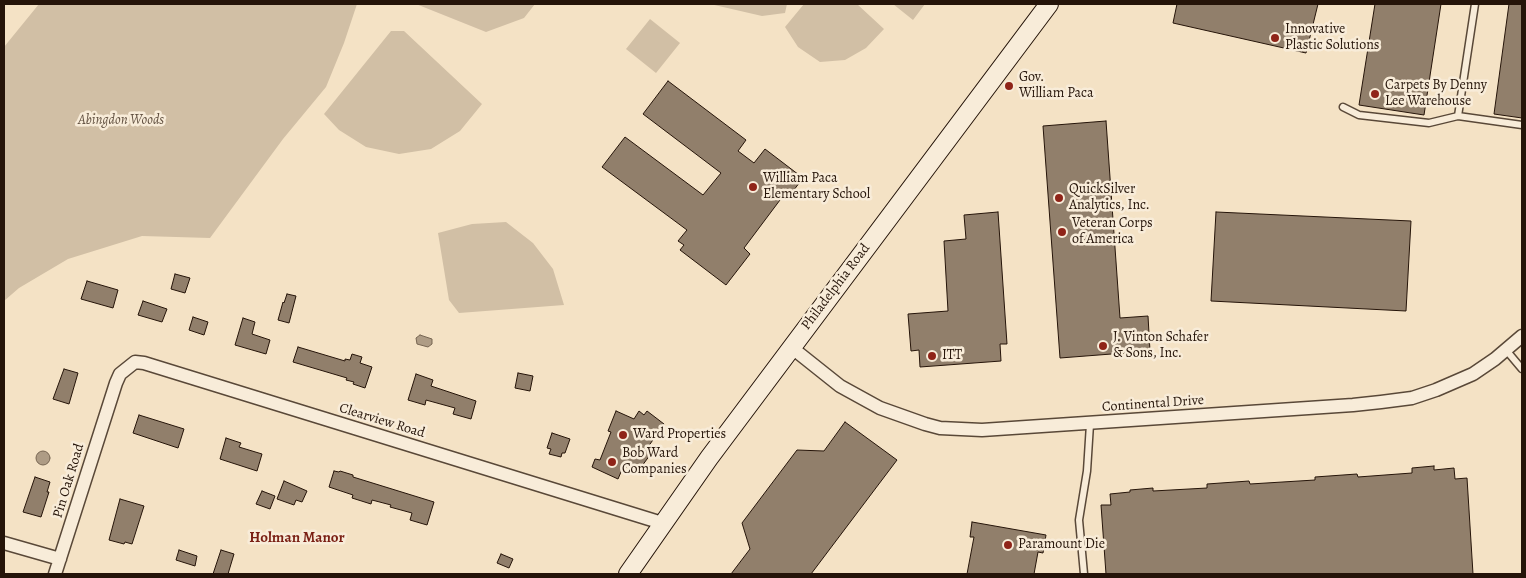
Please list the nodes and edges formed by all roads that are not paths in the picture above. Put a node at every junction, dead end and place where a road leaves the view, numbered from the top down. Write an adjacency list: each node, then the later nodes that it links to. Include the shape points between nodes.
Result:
1 (1049, 4): 7 (main road, Philadelphia Road)
2 (1475, 4): 4 (lane)
3 (1343, 107): 4 (lane, via 1359,115 1429,122)
4 (1458, 116): 5 (lane)
5 (1522, 125)
6 (1522, 336): 8 (street, Continental Drive)
7 (790, 347): 11 (street, Continental Drive, via 840,386 880,408 940,428 982,430); 12 (main road, Philadelphia Road)
8 (1506, 350): 9 (lane); 11 (street, Continental Drive, via 1472,374 1412,398)
9 (1522, 369)
10 (111, 398): 12 (street, Clearview Road, via 120,374 135,362 144,363); 14 (street, Pin Oak Road)
11 (1090, 424): 17 (lane, via 1088,471 1079,520)
12 (662, 523): 16 (main road, Philadelphia Road)
13 (4, 543): 14 (street)
14 (60, 559): 15 (street, Pin Oak Road)
15 (55, 574)
16 (628, 574)
17 (1084, 574)

